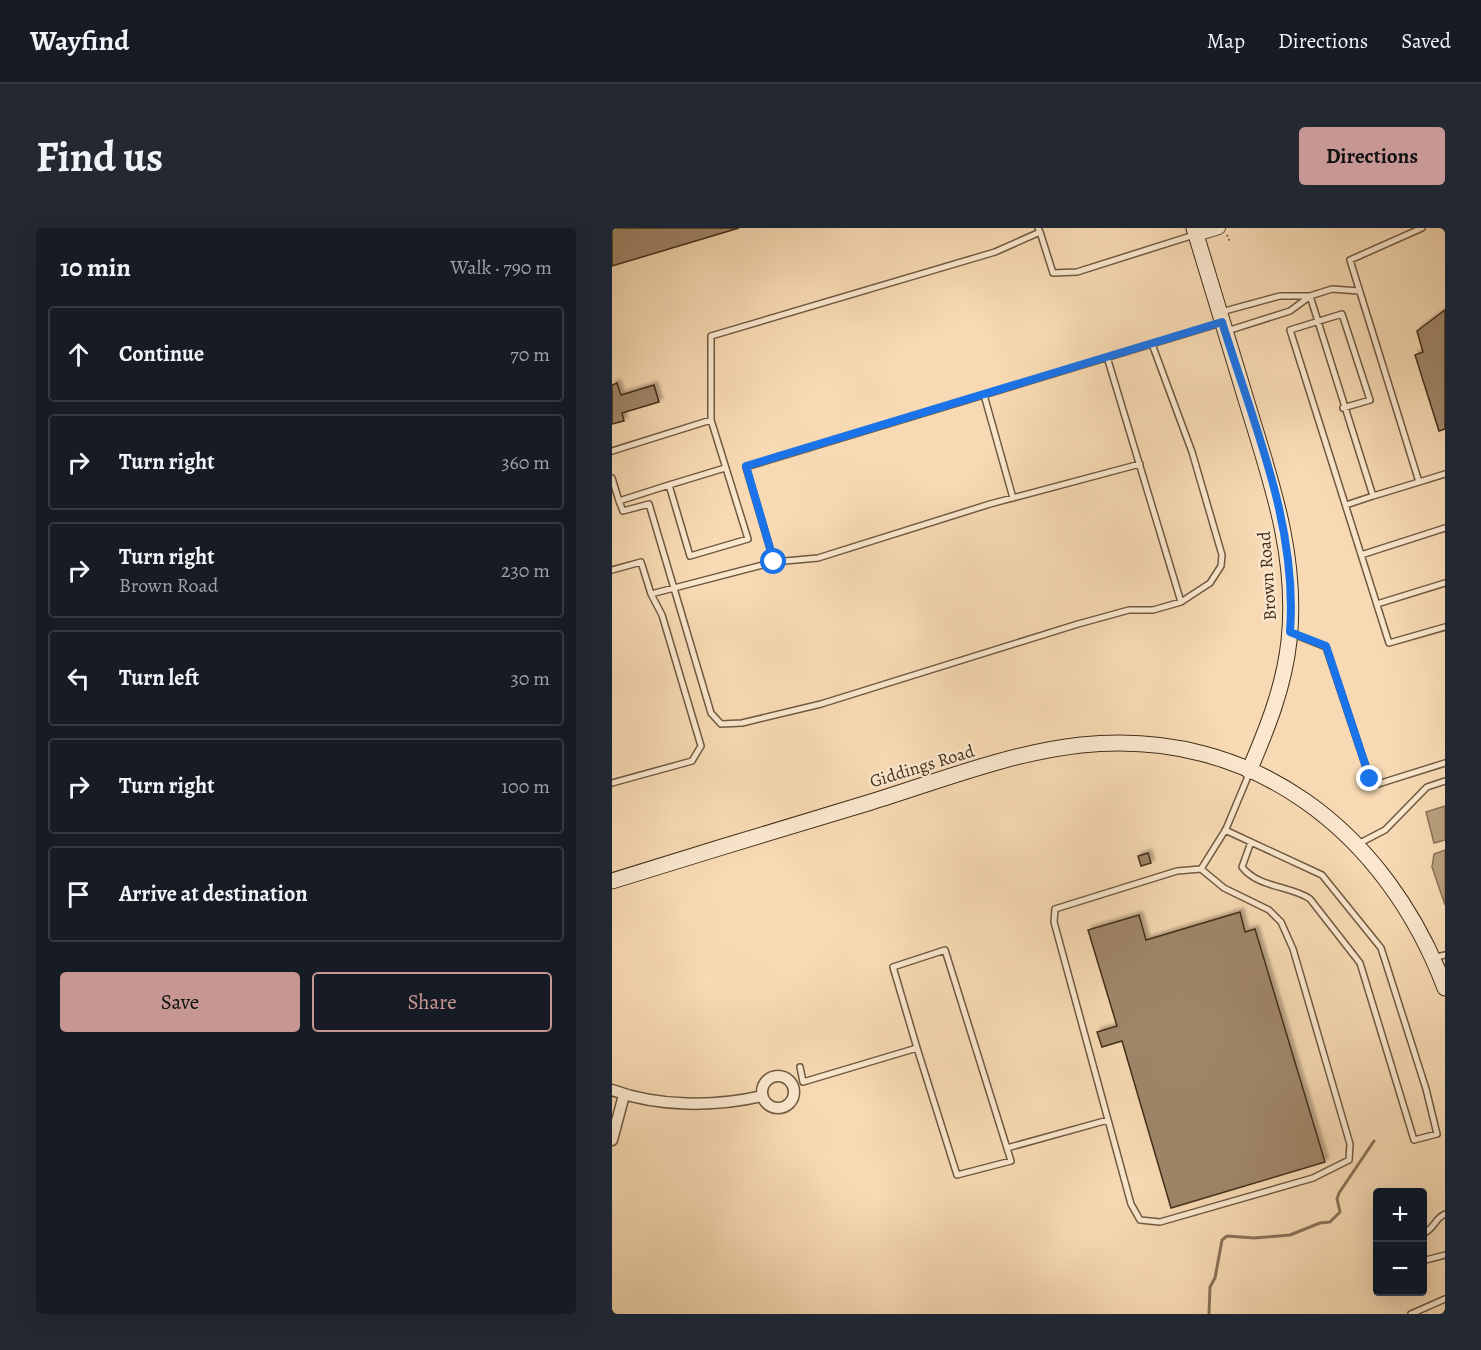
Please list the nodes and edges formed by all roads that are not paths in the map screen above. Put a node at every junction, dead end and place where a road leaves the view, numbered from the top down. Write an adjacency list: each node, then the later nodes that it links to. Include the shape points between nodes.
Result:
1 (1219, 228): 4 (street)
2 (1422, 228): 5 (lane, via 1350,260)
3 (1039, 230): 4 (lane, via 1053,273 1077,272); 13 (lane, via 995,252 711,336)
4 (1195, 231): 7 (main road, Brown Road)
5 (1359, 291): 6 (lane, via 1332,289); 19 (lane)
6 (1310, 297): 7 (lane, via 1290,311); 7 (lane, via 1280,296); 8 (lane)
7 (1222, 322): 9 (lane); 35 (main road, Brown Road, via 1283,523 1291,580)
8 (1317, 322): 12 (lane); 12 (lane, via 1342,314 1370,400); 24 (lane, via 1290,330)
9 (1152, 344): 10 (lane); 32 (lane, via 1192,452 1222,555 1221,566 1210,583)
10 (1107, 357): 11 (lane); 15 (lane)
11 (984, 395): 22 (lane); 27 (lane, via 746,466)
12 (1343, 408): 21 (lane)
13 (711, 420): 14 (lane); 16 (lane)
14 (612, 451)
15 (1140, 464): 22 (lane); 32 (lane)
16 (725, 468): 20 (lane); 20 (lane, via 748,539 690,556)
17 (1445, 474): 19 (lane)
18 (612, 478): 23 (lane)
19 (1419, 482): 21 (lane)
20 (669, 485): 23 (lane)
21 (1373, 496): 24 (lane)
22 (1013, 498): 27 (lane, via 818,558)
23 (619, 501): 30 (lane, via 623,512 649,504)
24 (1346, 505): 26 (lane)
25 (1445, 528): 26 (lane)
26 (1361, 555): 33 (lane)
27 (774, 562): 30 (lane)
28 (612, 570): 31 (lane, via 641,562)
29 (1445, 583): 33 (lane)
30 (674, 587): 31 (lane); 32 (lane, via 711,713 720,724 731,725 821,704 1129,610 1153,610)
31 (651, 594): 39 (lane, via 662,615 701,746 692,761)
32 (1181, 602)
33 (1377, 604): 34 (lane, via 1389,643)
34 (1445, 627)
35 (1290, 632): 36 (lane, via 1326,646 1370,779 1378,784); 37 (main road, Brown Road, via 1278,698)
36 (1445, 764)
37 (1249, 771): 40 (lane); 42 (main road, via 1307,802); 44 (main road, Giddings Road, via 1198,754 1152,746 1105,744 1060,748 978,769)
38 (1445, 781): 42 (lane, via 1427,787 1385,830)
39 (612, 783)
40 (1225, 830): 41 (lane); 43 (lane)
41 (1251, 843): 41 (lane, via 1322,875 1381,948 1437,1134 1414,1140 1360,963 1310,899 1247,873 1242,867)
42 (1358, 844): 45 (main road, via 1403,901)
43 (1201, 869): 52 (lane, via 1177,871 1055,909 1054,922); 52 (lane, via 1224,888 1269,910 1281,922 1293,949 1350,1144 1349,1160 1313,1178 1160,1222 1140,1220 1131,1204)
44 (612, 880)
45 (1439, 956): 46 (main road)
46 (1445, 988)
47 (917, 1048): 48 (lane, via 802,1082); 54 (lane, via 957,1175 1011,1161); 54 (lane, via 893,967 945,950)
48 (800, 1067)
49 (612, 1090): 50 (street)
50 (624, 1095): 51 (street, via 702,1104); 53 (street)
51 (762, 1096)
52 (1108, 1120): 54 (lane)
53 (612, 1140)
54 (1007, 1148)
55 (1445, 1215): 56 (lane)
56 (1427, 1232)
57 (1445, 1255): 58 (lane)
58 (1427, 1260)
59 (1445, 1299): 60 (lane)
60 (1411, 1314)

